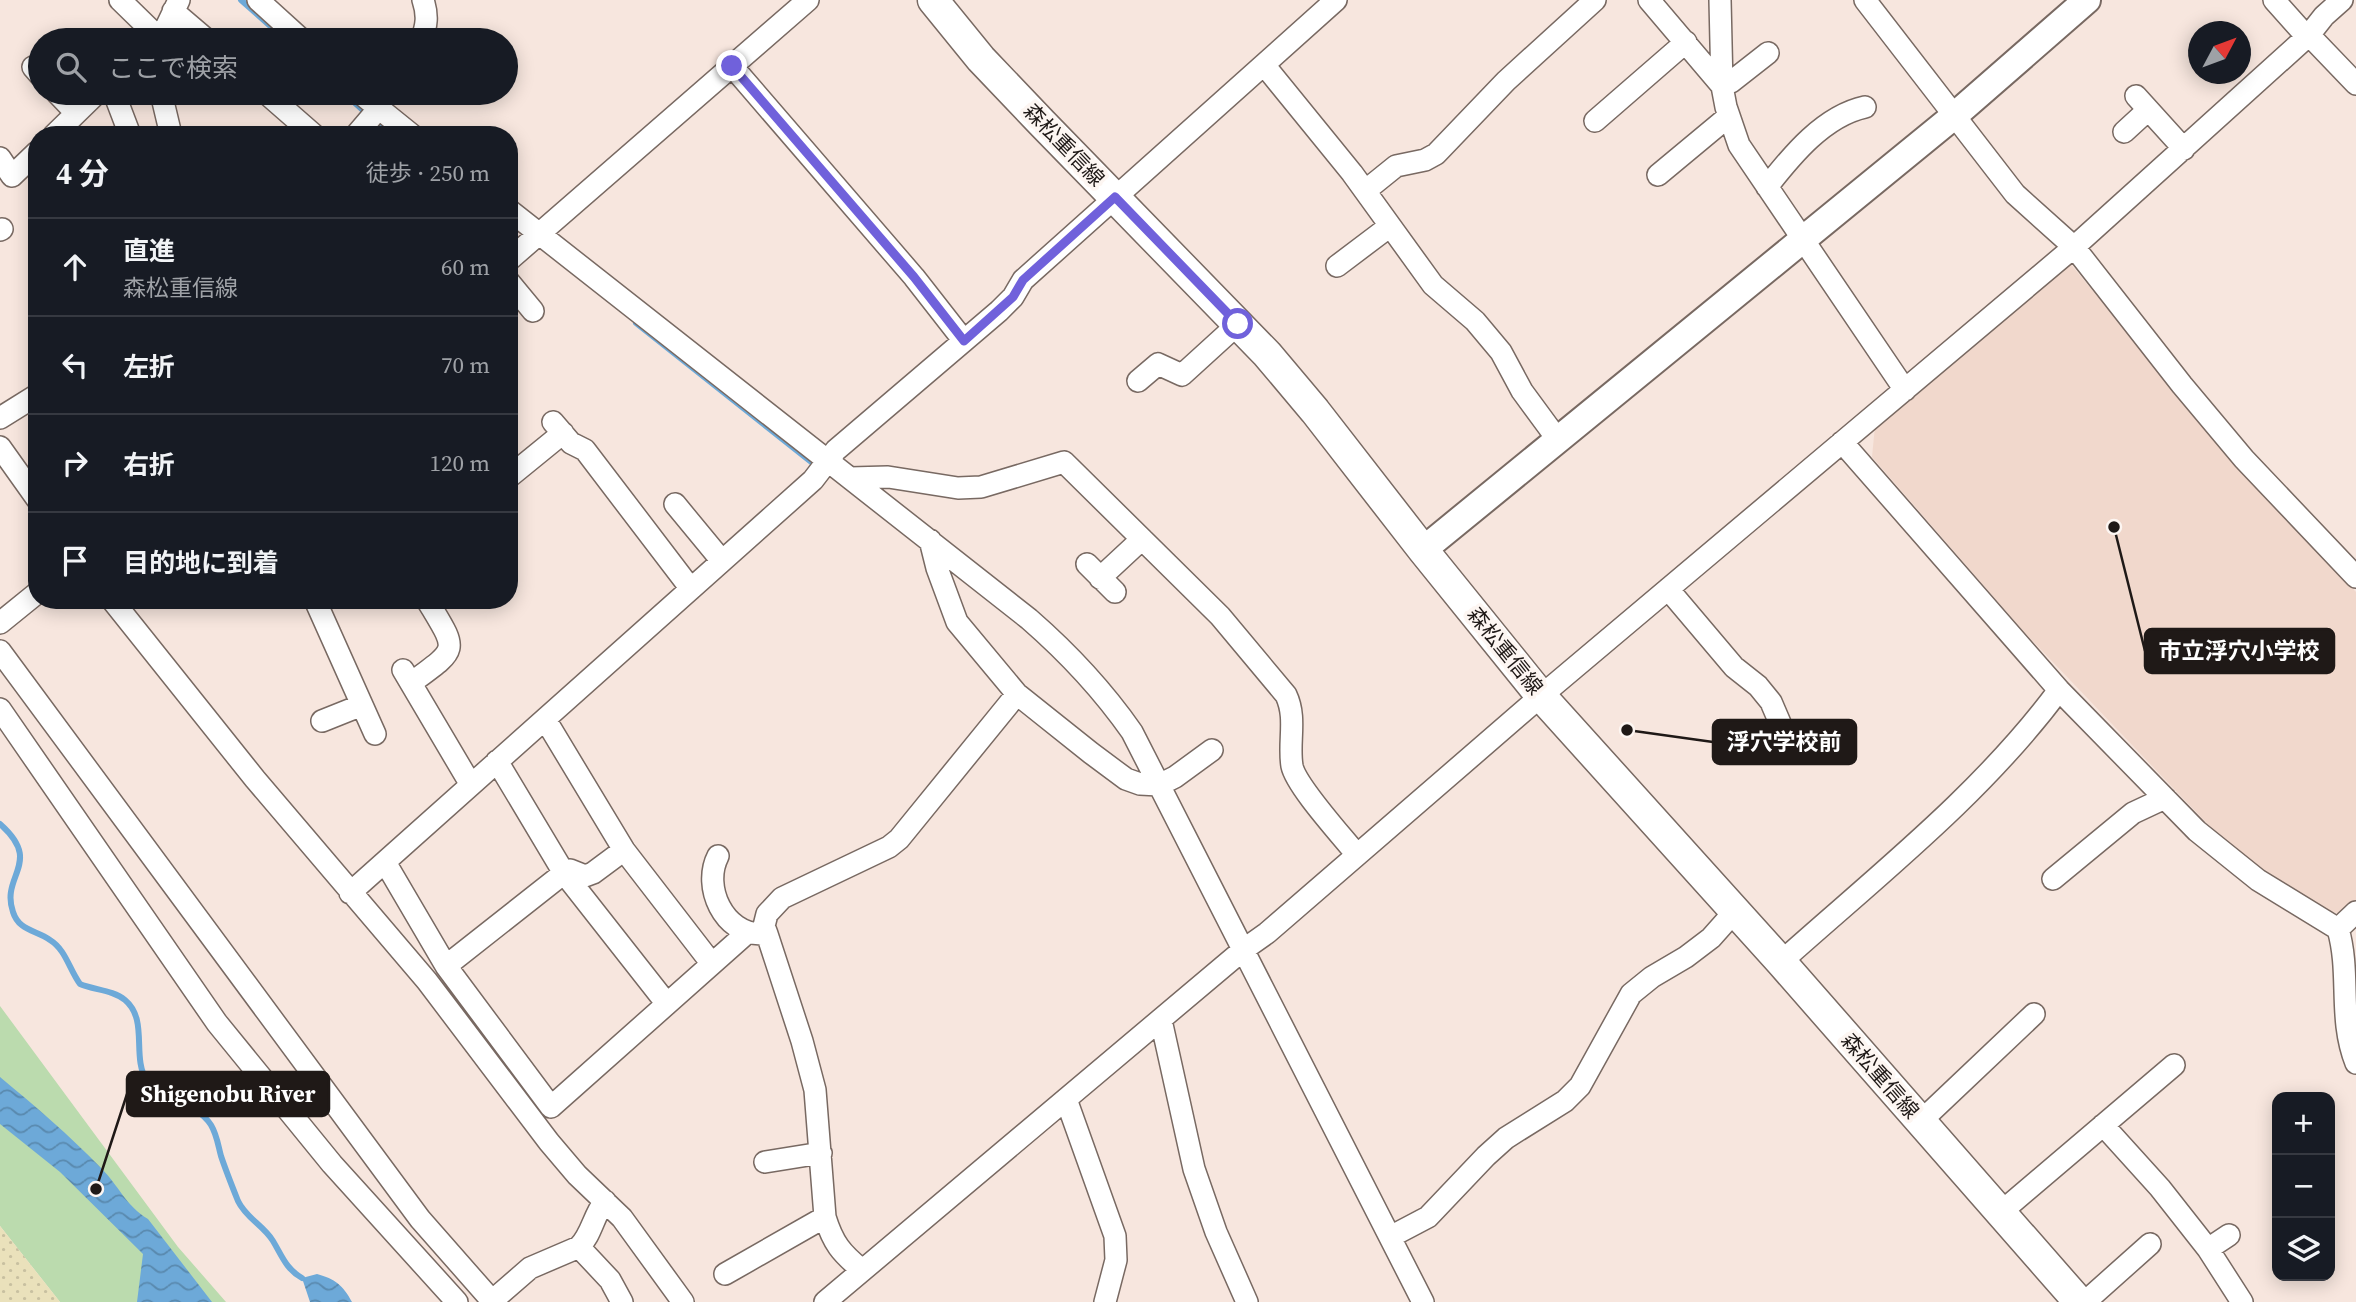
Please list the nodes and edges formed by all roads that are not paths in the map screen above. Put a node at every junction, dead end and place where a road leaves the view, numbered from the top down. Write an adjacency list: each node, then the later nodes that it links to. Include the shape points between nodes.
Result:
1 (121, 0): 15 (street)
2 (258, 0): 18 (street)
3 (423, 0): 19 (street)
4 (808, 0): 23 (street)
5 (933, 0): 52 (main road, 森松重信線, via 981,59)
6 (1336, 0): 24 (street)
7 (1595, 0): 51 (street, via 1436,153 1396,166)
8 (1649, 0): 21 (street)
9 (1720, 0): 26 (street)
10 (1865, 0): 37 (street)
11 (2087, 0): 37 (street)
12 (2274, 0): 20 (street)
13 (2342, 0): 20 (street)
14 (176, 5): 16 (street); 17 (street)
15 (148, 28)
16 (165, 28)
17 (196, 28)
18 (289, 28)
19 (426, 28)
20 (2308, 36): 25 (street); 46 (street)
21 (1686, 43): 26 (street); 38 (street)
22 (1768, 53): 26 (street)
23 (732, 66): 55 (street); 63 (street)
24 (1265, 66): 51 (street); 52 (street)
25 (2356, 85)
26 (1722, 86): 36 (street)
27 (68, 105): 35 (street)
28 (84, 105): 35 (street)
29 (119, 105): 40 (street)
30 (164, 105): 41 (street)
31 (280, 105): 42 (street)
32 (367, 105): 43 (street)
33 (377, 105): 44 (street)
34 (1865, 107): 50 (street, via 1846,111 1811,138)
35 (76, 113): 39 (street)
36 (1729, 116): 49 (street); 50 (street, via 1740,145)
37 (1954, 116): 56 (street); 57 (street, via 2015,194)
38 (1595, 121)
39 (63, 126)
40 (127, 126)
41 (169, 126)
42 (304, 126)
43 (359, 126)
44 (402, 126)
45 (2124, 132): 46 (street, via 2142,103)
46 (2184, 149): 57 (street)
47 (0, 158): 48 (street, via 12,176)
48 (28, 161)
49 (1658, 175)
50 (1767, 187): 56 (street)
51 (1365, 191): 54 (street)
52 (1115, 197): 62 (main road, 森松重信線); 63 (street)
53 (518, 217): 55 (street)
54 (1390, 226): 59 (street); 68 (street, via 1433,285 1475,321 1501,352 1522,391)
55 (540, 233): 58 (street); 71 (street)
56 (1802, 239): 65 (street); 68 (street)
57 (2074, 247): 65 (street); 80 (street, via 2244,458)
58 (518, 252)
59 (1337, 267)
60 (518, 293): 61 (street)
61 (533, 311)
62 (1238, 324): 64 (street, via 1182,375 1158,364); 78 (main road, 森松重信線, via 1315,411)
63 (964, 341): 71 (street)
64 (1138, 381)
65 (1905, 390): 69 (street)
66 (28, 401): 67 (street)
67 (0, 418)
68 (1558, 440): 78 (street)
69 (1842, 442): 83 (street); 90 (street)
70 (0, 447): 74 (street)
71 (828, 461): 73 (street); 79 (street, via 813,480)
72 (518, 468): 82 (street, via 558,427 621,483)
73 (850, 478): 76 (street, via 888,477 981,487 1064,462); 77 (street)
74 (28, 486)
75 (675, 504): 79 (street)
76 (1142, 539): 81 (street); 105 (street, via 1220,616 1286,695 1292,716 1292,767)
77 (930, 540): 91 (street, via 957,622); 102 (street, via 1029,619 1085,671 1132,732)
78 (1423, 550): 92 (main road, 森松重信線)
79 (722, 561): 82 (street)
80 (2356, 577)
81 (1101, 578)
82 (691, 589): 95 (street)
83 (1668, 589): 92 (street); 97 (street, via 1734,667 1758,686)
84 (28, 600): 88 (street)
85 (123, 609): 110 (street)
86 (319, 609): 93 (street)
87 (432, 609): 101 (street, via 450,647 446,657 407,676)
88 (0, 623)
89 (0, 651): 140 (street, via 420,1219)
90 (2059, 690): 103 (street); 116 (street, via 1981,780)
91 (1017, 694): 102 (street, via 1126,779); 114 (street, via 899,839 782,898)
92 (1541, 696): 105 (street); 111 (main road, 森松重信線)
93 (362, 705): 96 (street); 98 (street)
94 (0, 709): 139 (street, via 217,1023 332,1164)
95 (545, 719): 100 (street); 104 (street)
96 (323, 721)
97 (1780, 723)
98 (375, 734)
99 (1212, 750): 102 (street)
100 (497, 761): 101 (street); 108 (street)
101 (471, 785): 107 (street)
102 (1159, 785): 115 (street)
103 (2165, 799): 109 (street, via 2133,813); 113 (street, via 2231,860)
104 (624, 850): 108 (street, via 593,873); 117 (street)
105 (1357, 855): 115 (street)
106 (718, 856): 114 (street, via 713,867 714,896 737,925)
107 (385, 862): 110 (street); 118 (street)
108 (564, 873): 118 (street); 119 (street)
109 (2053, 878)
110 (350, 893): 129 (street, via 426,981 549,1142)
111 (1735, 911): 116 (main road, 森松重信線); 133 (street, via 1711,938 1632,994 1580,1086 1565,1101 1506,1138 1428,1217)
112 (2356, 912): 113 (street)
113 (2338, 929): 122 (street, via 2345,962 2347,1035)
114 (757, 933): 117 (street); 127 (street, via 802,1041 815,1090)
115 (1243, 950): 121 (street); 133 (street)
116 (1781, 962): 125 (main road, 森松重信線)
117 (712, 964): 119 (street)
118 (446, 966): 119 (street, via 551,1107)
119 (667, 1003)
120 (2034, 1014): 125 (street)
121 (1161, 1020): 124 (street); 145 (street, via 1194,1169)
122 (2356, 1063)
123 (2174, 1065): 126 (street)
124 (1066, 1099): 137 (street); 144 (street, via 1115,1236 1116,1260)
125 (1920, 1122): 130 (main road, 森松重信線)
126 (2103, 1125): 130 (street); 136 (street)
127 (821, 1153): 128 (street); 131 (street)
128 (765, 1162)
129 (605, 1202): 135 (street); 142 (street, via 638,1238)
130 (2000, 1213): 147 (main road, 森松重信線)
131 (825, 1217): 137 (street, via 842,1254); 138 (street)
132 (2230, 1235): 136 (street)
133 (1390, 1237): 146 (street)
134 (2150, 1244): 148 (street)
135 (579, 1247): 140 (street, via 530,1268); 141 (street, via 610,1280)
136 (2208, 1249): 149 (street)
137 (862, 1270): 143 (street)
138 (725, 1274)
139 (457, 1302)
140 (492, 1302)
141 (622, 1302)
142 (683, 1302)
143 (825, 1302)
144 (1105, 1302)
145 (1247, 1302)
146 (1423, 1302)
147 (2079, 1302)
148 (2085, 1302)
149 (2242, 1302)

